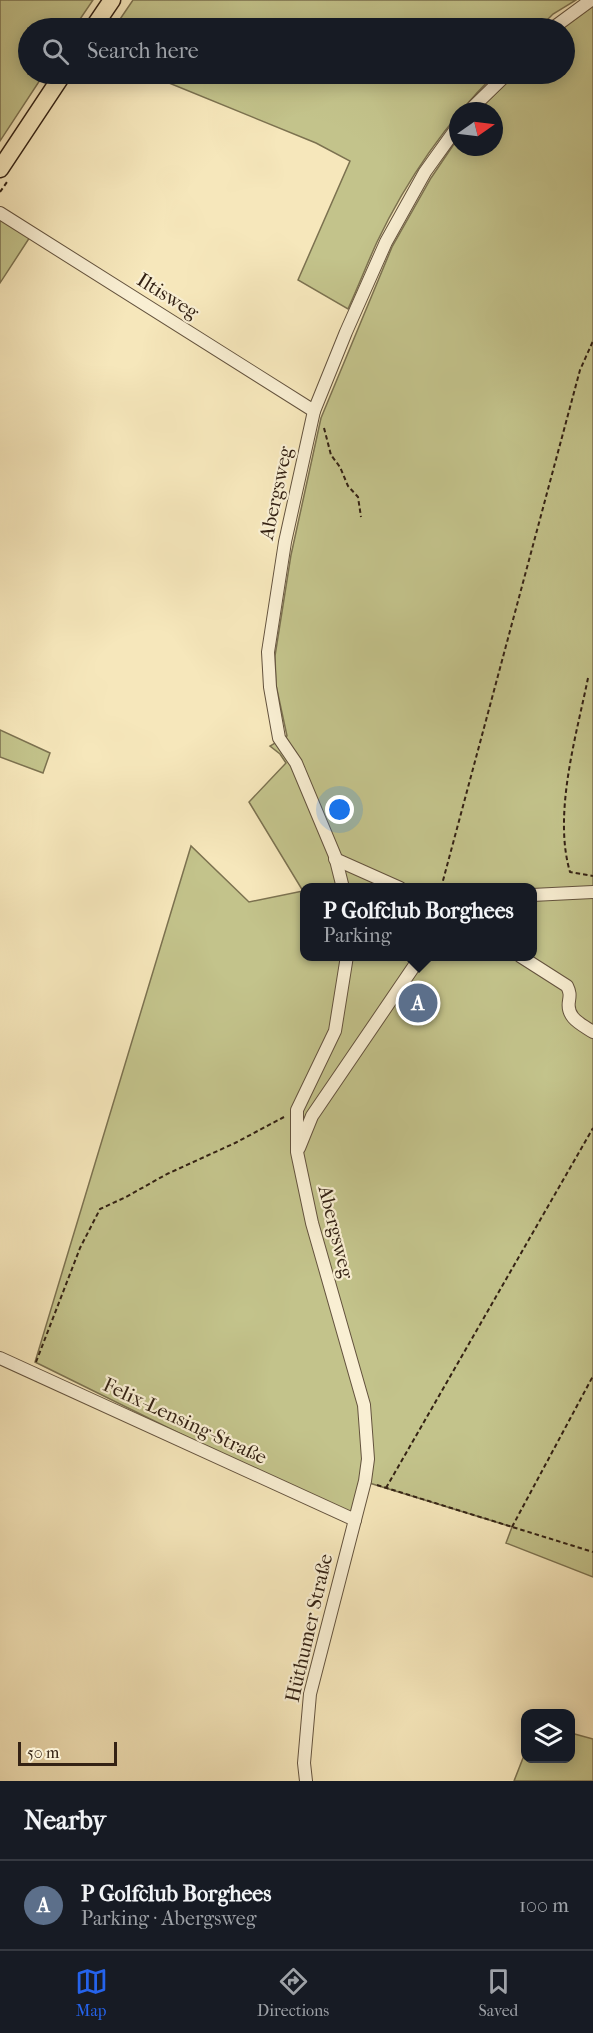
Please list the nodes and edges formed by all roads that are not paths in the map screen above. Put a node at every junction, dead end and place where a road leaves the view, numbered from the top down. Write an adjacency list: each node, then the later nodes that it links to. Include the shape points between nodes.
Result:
1 (112, 0): 3 (main road)
2 (591, 0): 4 (street)
3 (100, 18)
4 (567, 18)
5 (56, 84): 9 (main road)
6 (497, 84): 7 (street)
7 (478, 102)
8 (449, 139): 11 (street, Abergsweg, via 425,172 386,242)
9 (0, 169)
10 (0, 213): 11 (street, Iltisweg)
11 (314, 414): 12 (street, Abergsweg, via 283,553 268,652 279,738 296,763)
12 (335, 859): 13 (street, Abergsweg); 14 (street)
13 (342, 883)
14 (389, 883)
15 (593, 892): 16 (street)
16 (537, 895)
17 (346, 961): 21 (street, Abergsweg, via 335,1031 297,1110)
18 (418, 961): 21 (street, via 312,1116)
19 (526, 961): 20 (street, via 567,986 571,1017)
20 (593, 1032)
21 (297, 1152): 23 (street, Abergsweg, via 312,1223 364,1405 368,1459)
22 (0, 1358): 23 (street, Felix-Lensing-Straße)
23 (355, 1520): 24 (street, Hüthumer Straße, via 310,1694)
24 (306, 1781)

